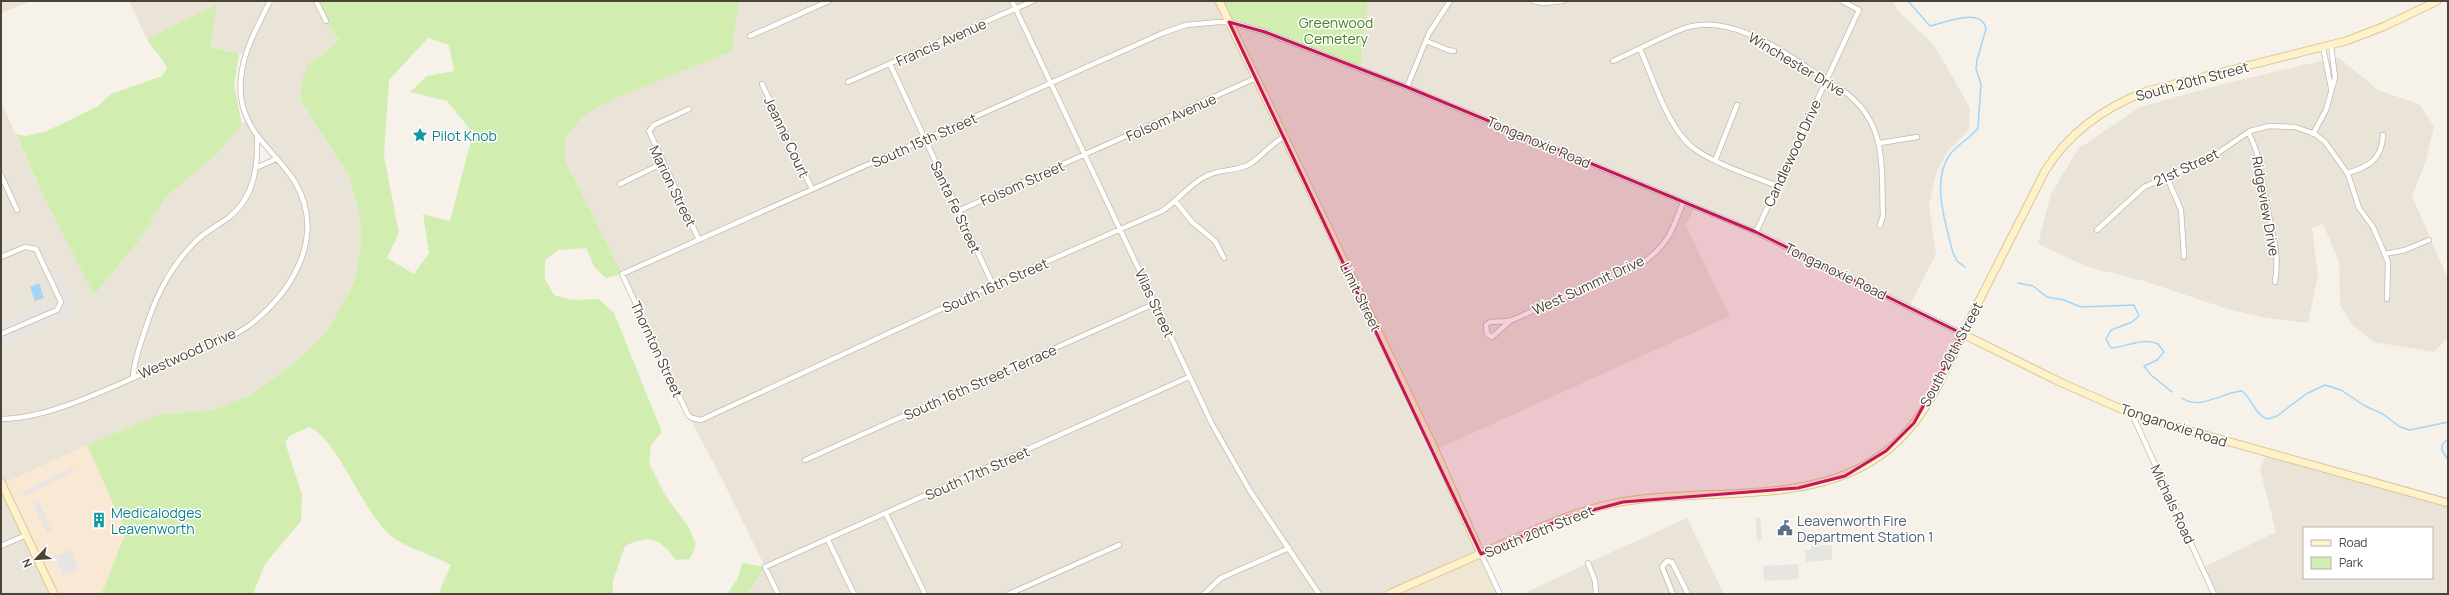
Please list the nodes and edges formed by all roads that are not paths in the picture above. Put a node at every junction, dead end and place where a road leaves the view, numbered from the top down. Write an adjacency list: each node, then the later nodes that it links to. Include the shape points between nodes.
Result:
1 (270, 1): 35 (street, Westwood Drive, via 245,55 241,76 241,97 247,120)
2 (316, 1): 13 (street)
3 (829, 1): 15 (street)
4 (1012, 1): 12 (street, Vilas Street)
5 (1033, 1): 12 (street, Francis Avenue)
6 (1219, 1): 14 (main road, Limit Street)
7 (1450, 1): 16 (street)
8 (1533, 1): 9 (street)
9 (1563, 1)
10 (1842, 1): 23 (street, Candlewood Drive, via 1859,10)
11 (2437, 1): 17 (main road, South 20th Street, via 2385,26)
12 (1016, 9): 21 (street, Francis Avenue); 25 (street, Vilas Street)
13 (326, 21)
14 (1229, 22): 22 (main road, Limit Street); 25 (street, South 15th Street, via 1186,25); 27 (street, Tonganoxie Road, via 1265,32)
15 (750, 36)
16 (1426, 41): 19 (street); 27 (street)
17 (2327, 46): 28 (street); 28 (street, via 2336,78); 71 (main road, South 20th Street, via 2147,91 2126,99 2081,128 2053,157)
18 (1640, 49): 20 (street, Winchester Drive); 23 (street, Winchester Drive, via 1683,29 1719,25 1752,35); 41 (street, via 1678,132 1695,150)
19 (1454, 51)
20 (1613, 61)
21 (890, 64): 24 (street, Francis Avenue); 37 (street, Santa Fe Street)
22 (1256, 78): 34 (main road, Limit Street); 39 (street, Folsom Avenue)
23 (1826, 81): 38 (street, Winchester Drive, via 1855,99 1866,111); 48 (street, Candlewood Drive)
24 (848, 82)
25 (1051, 83): 37 (street, South 15th Street); 39 (street, Vilas Street)
26 (762, 84): 49 (street, Jeanne Court)
27 (1407, 87): 51 (street, Tonganoxie Road)
28 (2331, 89): 32 (street, via 2326,110)
29 (1737, 105): 41 (street)
30 (689, 109): 42 (street, Marion Street, via 654,125 649,131)
31 (2248, 132): 32 (street, 21st Street, via 2279,126 2295,127); 46 (street, 21st Street, via 2208,159); 65 (street, Ridgeview Drive, via 2260,159 2267,207 2277,246)
32 (2314, 134): 44 (street, 21st Street, via 2325,142)
33 (2383, 135): 44 (street, via 2382,147 2374,161 2362,169)
34 (1284, 137): 50 (street, South 16th Street, via 1249,164 1199,180); 86 (main road, Limit Street, via 1435,450)
35 (257, 138): 40 (street, Westwood Drive); 43 (street)
36 (1917, 138): 38 (street)
37 (924, 139): 49 (street, South 15th Street); 53 (street, Santa Fe Street)
38 (1880, 143): 54 (street, Winchester Drive, via 1883,216)
39 (1086, 155): 53 (street, Folsom Street); 55 (street, Vilas Street)
40 (276, 159): 43 (street); 72 (street, Westwood Drive, via 296,184 303,201 307,247 299,267 273,302 250,324 224,340)
41 (1715, 161): 48 (street)
42 (663, 163): 47 (street); 58 (street, Marion Street)
43 (258, 167): 72 (street, via 240,207 195,241 167,275 156,297 134,362)
44 (2347, 173): 60 (street, 21st Street, via 2359,208 2373,227)
45 (1, 175): 52 (street)
46 (2168, 177): 56 (street, 21st Street, via 2144,187); 63 (street, via 2181,210)
47 (620, 184)
48 (1777, 186): 57 (street, Candlewood Drive)
49 (812, 189): 58 (street, South 15th Street)
50 (1176, 202): 55 (street, South 16th Street, via 1162,211); 62 (street, via 1192,222 1215,241)
51 (1683, 202): 57 (street, Tonganoxie Road); 69 (street, West Summit Drive, via 1672,232 1661,249 1645,261)
52 (18, 210)
53 (958, 211): 66 (street, Santa Fe Street)
54 (1880, 225)
55 (1120, 229): 66 (street, South 16th Street); 68 (street, Vilas Street)
56 (2097, 230)
57 (1756, 232): 71 (street, Tonganoxie Road)
58 (699, 240): 64 (street, South 15th Street)
59 (2429, 240): 60 (street)
60 (2385, 254): 67 (street, 21st Street, via 2388,269)
61 (1, 257): 70 (street, via 25,247 36,249 61,302 57,310)
62 (1224, 258)
63 (2184, 258)
64 (622, 274): 76 (street, Thornton Street, via 688,415)
65 (2275, 282)
66 (993, 285): 76 (street, South 16th Street, via 702,420)
67 (2387, 299)
68 (1156, 303): 73 (street, Vilas Street); 77 (street, South 16th Street Terrace)
69 (1510, 321): 69 (street, West Summit Drive, via 1490,322 1486,325 1487,334 1492,337)
70 (1, 334)
71 (1963, 334): 74 (main road, Tonganoxie Road); 86 (main road, South 20th Street, via 1914,423 1886,451 1845,476 1798,488 1669,496 1623,502 1567,516)
72 (133, 377): 75 (street, Westwood Drive, via 60,406 30,415)
73 (1189, 377): 80 (street, South 17th Street); 85 (street, Vilas Street, via 1230,457 1269,520)
74 (2132, 414): 79 (main road, Tonganoxie Road, via 2194,434); 100 (street, Michals Road)
75 (1, 418)
76 (696, 420)
77 (805, 460)
78 (1, 482): 81 (main road)
79 (2448, 503)
80 (886, 514): 82 (street, South 17th Street); 91 (street)
81 (26, 535): 84 (street); 88 (main road)
82 (828, 540): 89 (street, South 17th Street, via 765,567); 90 (street)
83 (1119, 545): 92 (street)
84 (1, 546)
85 (1290, 548): 93 (street, via 1221,578); 94 (street, Vilas Street)
86 (1481, 554): 95 (main road, South 20th Street); 96 (street, Limit Street)
87 (1588, 563): 97 (street, via 1595,580)
88 (54, 594)
89 (778, 594)
90 (854, 594)
91 (924, 594)
92 (1009, 594)
93 (1204, 594)
94 (1319, 594)
95 (1389, 594)
96 (1500, 594)
97 (1596, 594)
98 (1673, 594): 99 (street, via 1662,567 1667,561 1676,567)
99 (1688, 594)
100 (2214, 594)

